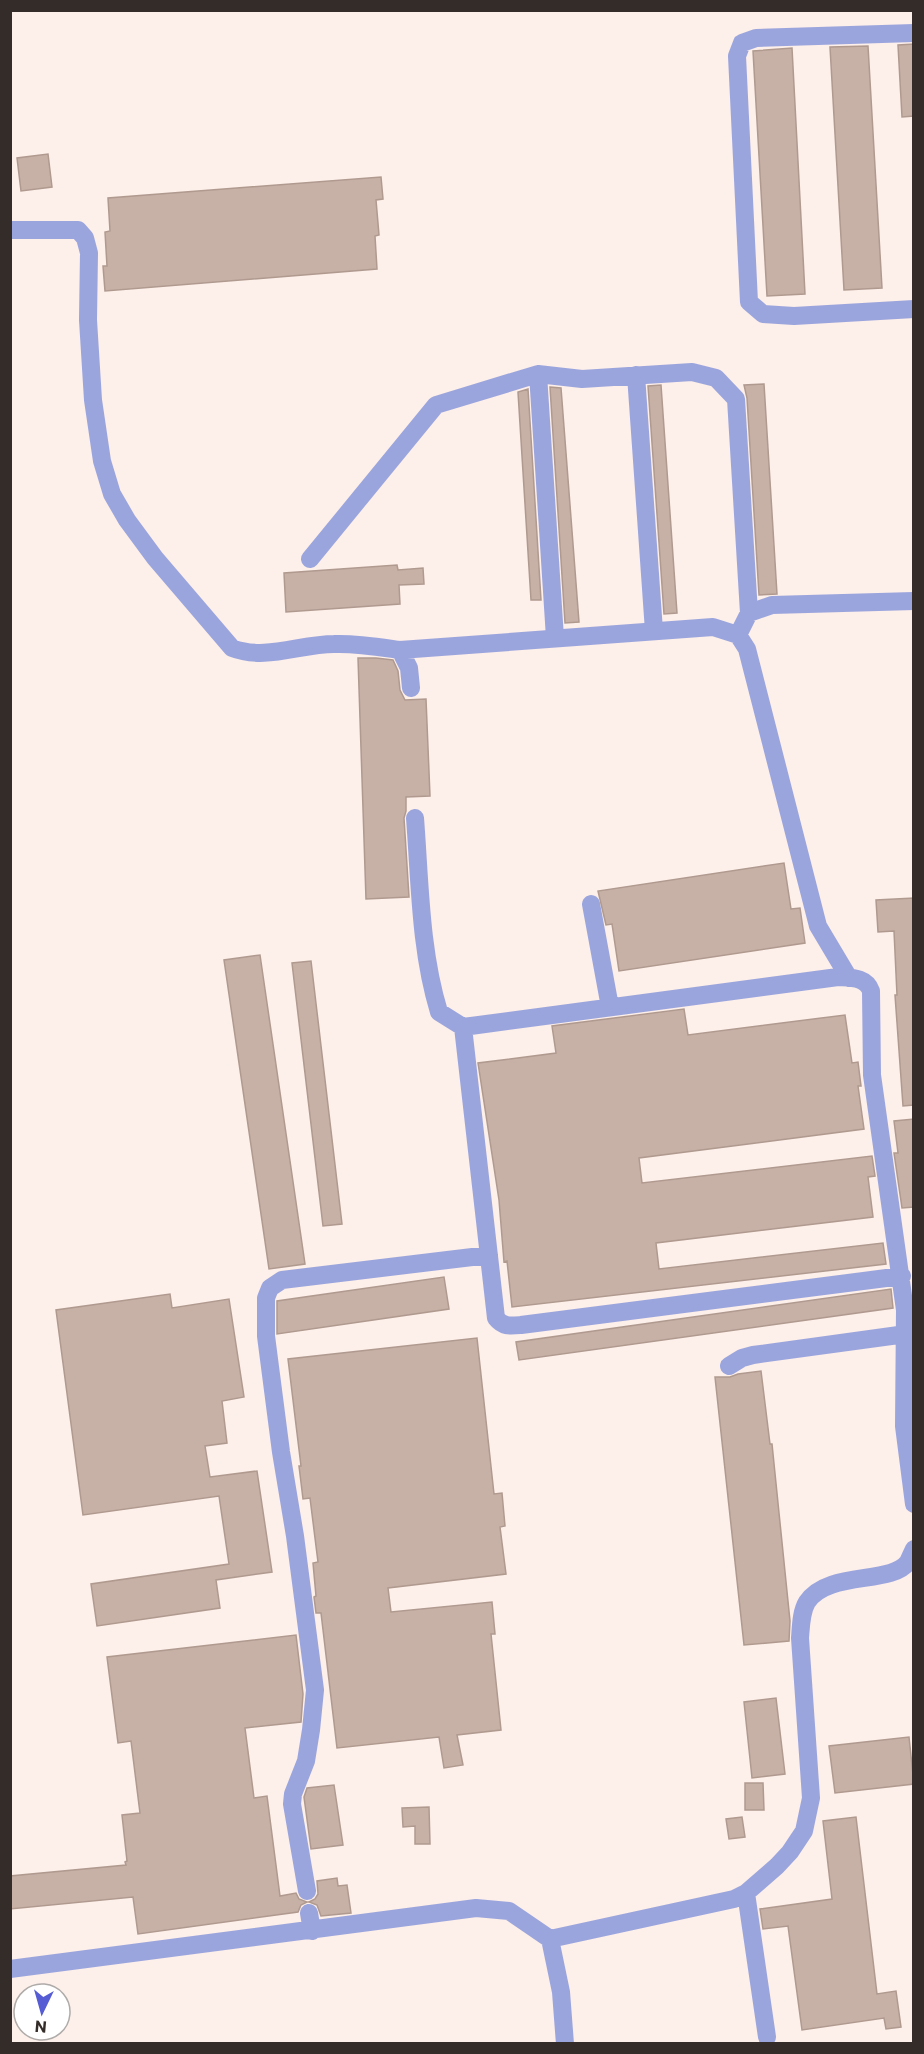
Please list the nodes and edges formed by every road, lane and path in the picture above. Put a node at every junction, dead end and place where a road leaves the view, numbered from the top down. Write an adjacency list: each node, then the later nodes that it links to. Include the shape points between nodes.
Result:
1 (914, 33): 3 (street, via 756,38 742,43 737,56 749,302 763,314 794,316)
2 (10, 230): 12 (street, via 78,230 85,238 93,400 102,461 112,494 155,558 232,648 266,653 334,644)
3 (914, 309)
4 (538, 374): 5 (street, via 582,379); 6 (street, via 436,405); 11 (street)
5 (636, 375): 8 (street, via 692,372 716,378 735,399); 9 (street)
6 (310, 559)
7 (914, 601): 8 (street, via 772,605)
8 (749, 613): 10 (street)
9 (654, 631): 10 (street, via 713,627); 11 (street)
10 (738, 635): 16 (street, via 747,649 818,926)
11 (555, 638): 12 (street)
12 (400, 650): 13 (street, via 409,668)
13 (411, 688)
14 (415, 818): 18 (street, via 433,993 439,1012)
15 (591, 904): 17 (street)
16 (849, 978): 17 (street); 20 (street, via 868,984 871,992 872,1075)
17 (610, 1007): 18 (street)
18 (464, 1027): 19 (street)
19 (489, 1255): 20 (street, via 496,1318 507,1326); 25 (street, via 282,1280 270,1288 266,1298 266,1336 279,1441 315,1690 306,1761 292,1804)
20 (902, 1276): 21 (street)
21 (906, 1335): 22 (street, via 753,1355); 23 (street, via 904,1426)
22 (729, 1366)
23 (914, 1504)
24 (914, 1549): 26 (street, via 907,1563 894,1571 833,1583 807,1601 801,1638 811,1798 804,1831 790,1852)
25 (307, 1891)
26 (746, 1893): 27 (street, via 703,1907); 29 (street)
27 (550, 1939): 28 (street, via 509,1911 476,1908 310,1922); 30 (street, via 561,1992)
28 (10, 1969)
29 (767, 2037)
30 (565, 2043)

